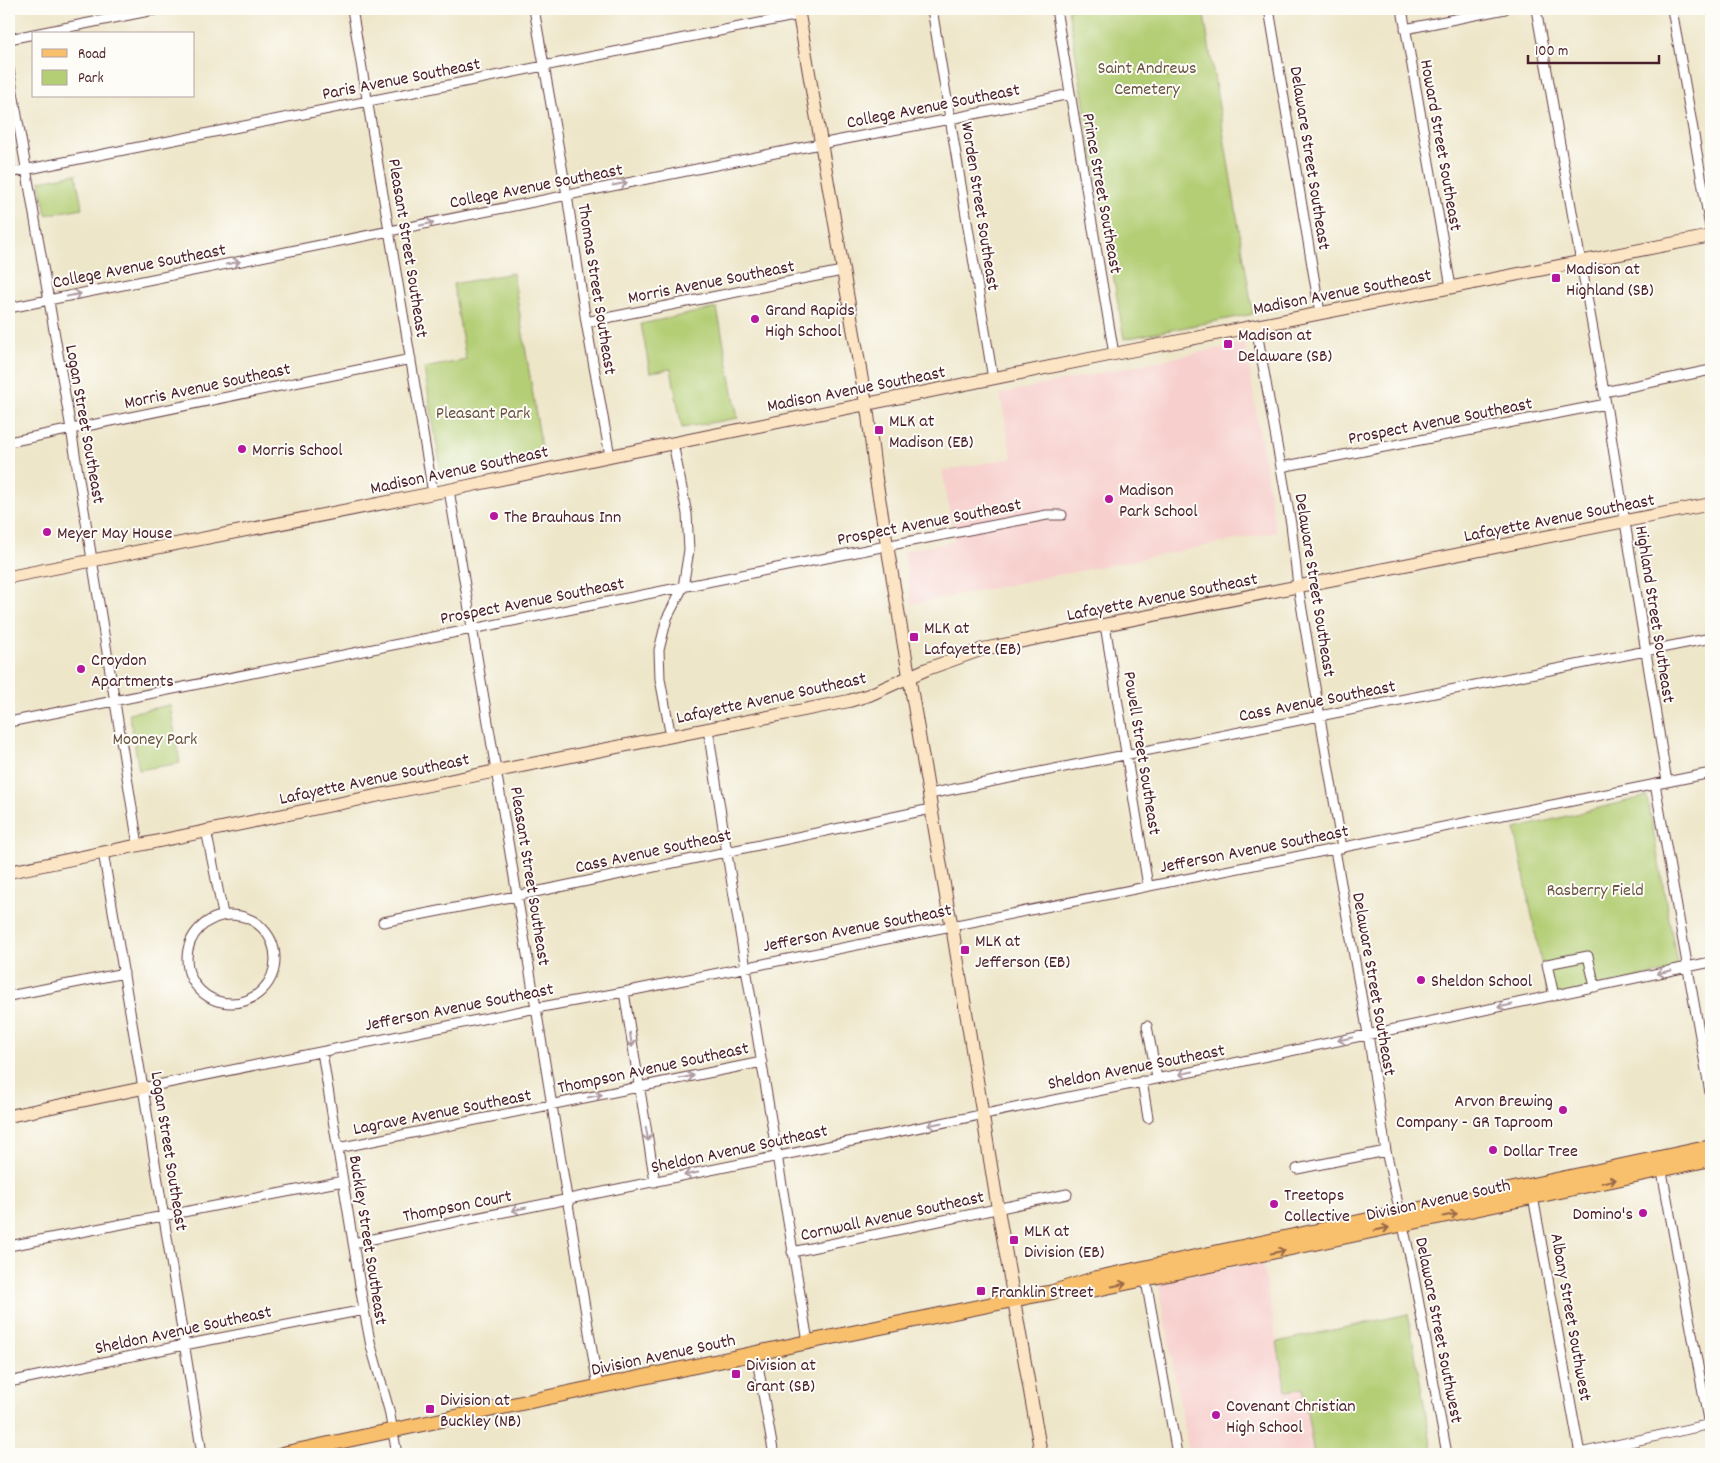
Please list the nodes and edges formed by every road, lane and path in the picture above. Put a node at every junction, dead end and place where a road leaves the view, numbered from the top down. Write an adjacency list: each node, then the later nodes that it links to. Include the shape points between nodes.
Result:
1 (159, 9): 13 (street)
2 (352, 9): 19 (street, Pleasant Street Southeast)
3 (534, 9): 16 (street, Thomas Street Southeast)
4 (932, 9): 20 (street, Worden Street Southeast)
5 (1056, 9): 18 (street, Prince Street Southeast)
6 (1269, 9): 32 (street, Delaware Street Southeast)
7 (1402, 9): 12 (street, Howard Street Southeast)
8 (1505, 9): 12 (street)
9 (1536, 9): 27 (street, Highland Street Southeast)
10 (1672, 9): 26 (street)
11 (798, 12): 16 (street, Paris Avenue Southeast); 21 (street)
12 (1406, 29): 29 (street, Howard Street Southeast)
13 (44, 32)
14 (32, 34): 15 (street)
15 (9, 39)
16 (544, 67): 19 (street, Paris Avenue Southeast); 24 (street, Thomas Street Southeast)
17 (9, 69): 22 (street, Logan Street Southeast)
18 (1070, 94): 20 (street, College Avenue Southeast); 35 (street, Prince Street Southeast)
19 (368, 100): 22 (street, Paris Avenue Southeast); 25 (street, Pleasant Street Southeast)
20 (950, 119): 21 (street, College Avenue Southeast); 38 (street, Worden Street Southeast)
21 (820, 144): 24 (street, College Avenue Southeast, one-way to 21); 28 (street)
22 (25, 169): 23 (street, Paris Avenue Southeast); 30 (street, Logan Street Southeast)
23 (9, 173)
24 (567, 195): 25 (street, College Avenue Southeast, one-way to 24); 33 (street, Thomas Street Southeast)
25 (390, 231): 30 (street, College Avenue Southeast, one-way to 25); 36 (street, Pleasant Street Southeast)
26 (1711, 234): 27 (street, Madison Avenue Southeast)
27 (1582, 262): 29 (street, Madison Avenue Southeast); 39 (street, Highland Street Southeast)
28 (842, 271): 33 (street, Morris Avenue Southeast); 40 (street)
29 (1451, 288): 32 (street, Madison Avenue Southeast)
30 (48, 300): 31 (street, College Avenue Southeast); 42 (street, Logan Street Southeast)
31 (9, 308)
32 (1320, 313): 34 (street, Madison Avenue Southeast)
33 (586, 322): 45 (street, Thomas Street Southeast)
34 (1256, 326): 35 (street, Madison Avenue Southeast); 46 (street, Delaware Street Southeast)
35 (1114, 354): 38 (street, Madison Avenue Southeast)
36 (411, 359): 42 (street, Morris Avenue Southeast); 48 (street, Pleasant Street Southeast)
37 (1711, 370): 39 (street)
38 (993, 379): 40 (street, Madison Avenue Southeast)
39 (1604, 392): 41 (street, Highland Street Southeast)
40 (866, 404): 44 (street, Madison Avenue Southeast); 52 (street)
41 (1606, 404): 46 (street, Prospect Avenue Southeast); 51 (street, Highland Street Southeast)
42 (71, 429): 43 (street, Morris Avenue Southeast); 53 (street, Logan Street Southeast)
43 (9, 442)
44 (673, 443): 45 (street, Madison Avenue Southeast); 56 (street, via 690,536)
45 (610, 456): 47 (street, Madison Avenue Southeast)
46 (1280, 467): 55 (street, Delaware Street Southeast)
47 (450, 490): 48 (street, Madison Avenue Southeast); 58 (street, Pleasant Street Southeast)
48 (433, 493): 53 (street, Madison Avenue Southeast)
49 (1711, 504): 51 (street, Lafayette Avenue Southeast)
50 (1062, 515): 52 (street, Prospect Avenue Southeast, via 1047,515)
51 (1626, 522): 55 (street, Lafayette Avenue Southeast); 60 (street, Highland Street Southeast)
52 (887, 546): 56 (street, Prospect Avenue Southeast); 61 (street)
53 (92, 560): 54 (street, Madison Avenue Southeast); 62 (street, Logan Street Southeast)
54 (9, 577)
55 (1298, 586): 57 (street, Lafayette Avenue Southeast); 63 (street, Delaware Street Southeast)
56 (682, 587): 58 (street, Prospect Avenue Southeast); 66 (street, via 667,618 659,650 660,679)
57 (1106, 625): 61 (street, Lafayette Avenue Southeast, via 983,649); 67 (street, Powell Street Southeast)
58 (473, 629): 62 (street, Prospect Avenue Southeast); 68 (street, Pleasant Street Southeast)
59 (1711, 638): 60 (street, Cass Avenue Southeast)
60 (1645, 652): 63 (street, Cass Avenue Southeast); 70 (street, Highland Street Southeast)
61 (909, 677): 65 (street, Lafayette Avenue Southeast, via 849,702); 72 (street)
62 (114, 701): 64 (street, Prospect Avenue Southeast); 75 (street, Logan Street Southeast)
63 (1321, 716): 67 (street, Cass Avenue Southeast); 76 (street, Delaware Street Southeast)
64 (9, 722)
65 (708, 729): 66 (street, Lafayette Avenue Southeast); 77 (street)
66 (671, 737): 68 (street, Lafayette Avenue Southeast)
67 (1126, 756): 72 (street, Cass Avenue Southeast); 80 (street, Powell Street Southeast)
68 (496, 770): 74 (street, Lafayette Avenue Southeast); 81 (street, Pleasant Street Southeast)
69 (1711, 772): 70 (street, Jefferson Avenue Southeast)
70 (1666, 782): 71 (street, Jefferson Avenue Southeast)
71 (1655, 784): 76 (street, Jefferson Avenue Southeast); 87 (street)
72 (928, 794): 73 (street)
73 (931, 809): 77 (street, Cass Avenue Southeast); 84 (street)
74 (206, 830): 75 (street, Lafayette Avenue Southeast); 82 (street)
75 (138, 845): 78 (street, Lafayette Avenue Southeast)
76 (1338, 849): 80 (street, Jefferson Avenue Southeast); 95 (street, Delaware Street Southeast)
77 (726, 851): 81 (street, Cass Avenue Southeast); 86 (street)
78 (103, 852): 79 (street, Lafayette Avenue Southeast); 88 (street, Logan Street Southeast)
79 (9, 872)
80 (1148, 886): 84 (street, Jefferson Avenue Southeast)
81 (516, 896): 83 (street, Cass Avenue Southeast); 93 (street, Pleasant Street Southeast)
82 (223, 914): 82 (street, via 211,918 193,935 188,946 187,965 193,983 201,992 218,1001 236,1003 248,1000 266,986 272,976 275,952 266,930 257,922 235,914)
83 (382, 922)
84 (952, 926): 86 (street, Jefferson Avenue Southeast); 104 (street)
85 (1711, 962): 87 (street, Sheldon Avenue Southeast)
86 (746, 967): 90 (street, Jefferson Avenue Southeast); 97 (street)
87 (1687, 968): 89 (street, Sheldon Avenue Southeast, one-way to 89); 102 (street)
88 (124, 973): 91 (street); 101 (street, Logan Street Southeast)
89 (1595, 987): 92 (street, Sheldon Avenue Southeast); 92 (street, via 1588,956 1547,964)
90 (624, 992): 93 (street, Jefferson Avenue Southeast); 100 (street, one-way to 100)
91 (9, 996)
92 (1554, 996): 95 (street, Sheldon Avenue Southeast, one-way to 95)
93 (536, 1008): 96 (street, Jefferson Avenue Southeast); 103 (street, Pleasant Street Southeast)
94 (1147, 1026): 98 (street)
95 (1368, 1034): 98 (street, Sheldon Avenue Southeast, one-way to 98); 109 (street, Delaware Street Southeast)
96 (322, 1052): 101 (street, Jefferson Avenue Southeast); 108 (street, Buckley Street Southeast)
97 (762, 1062): 100 (street, Thompson Avenue Southeast, one-way to 97); 110 (street)
98 (1157, 1078): 99 (street, Sheldon Avenue Southeast)
99 (1142, 1081): 104 (street, Sheldon Avenue Southeast); 106 (street)
100 (639, 1087): 103 (street, Thompson Avenue Southeast, one-way to 100); 115 (street, one-way to 115)
101 (144, 1088): 105 (street, Jefferson Avenue Southeast); 120 (street, Logan Street Southeast)
102 (1711, 1098)
103 (552, 1105): 108 (street, Lagrave Avenue Southeast); 118 (street, Pleasant Street Southeast)
104 (983, 1114): 110 (street, Sheldon Avenue Southeast, one-way to 110); 119 (street)
105 (9, 1116)
106 (1148, 1118)
107 (1711, 1147): 112 (main road, Division Avenue South)
108 (338, 1148): 114 (street, Buckley Street Southeast)
109 (1386, 1151): 113 (street); 121 (street, Delaware Street Southeast)
110 (777, 1156): 115 (street, Sheldon Avenue Southeast, one-way to 115); 124 (street)
111 (1711, 1159): 112 (main road, Division Avenue South)
112 (1660, 1164): 116 (main road, Division Avenue South); 133 (street)
113 (1297, 1169)
114 (343, 1181): 120 (street); 122 (street, Buckley Street Southeast)
115 (656, 1182): 118 (street, Sheldon Avenue Southeast)
116 (1532, 1191): 121 (main road, Division Avenue South); 143 (street, Albany Street Southwest)
117 (1067, 1194): 119 (street, Cornwall Avenue Southeast)
118 (567, 1200): 122 (street, Thompson Court, one-way to 122); 132 (street, Pleasant Street Southeast)
119 (998, 1209): 124 (street, Cornwall Avenue Southeast); 126 (street)
120 (164, 1216): 123 (street); 129 (street, Logan Street Southeast)
121 (1401, 1219): 125 (main road, Division Avenue South); 142 (street, Delaware Street Southwest)
122 (353, 1243): 127 (street, Buckley Street Southeast)
123 (9, 1246)
124 (792, 1252): 128 (street)
125 (1145, 1274): 126 (main road, Division Avenue South, via 1097,1278); 141 (street)
126 (1014, 1300): 128 (main road, Division Avenue South); 140 (street)
127 (364, 1310): 129 (street, Sheldon Avenue Southeast); 134 (street, Buckley Street Southeast)
128 (808, 1342): 130 (main road, Division Avenue South)
129 (184, 1345): 131 (street, Sheldon Avenue Southeast); 137 (street, Logan Street Southeast)
130 (756, 1354): 132 (main road, Division Avenue South); 136 (street)
131 (9, 1382)
132 (598, 1387): 134 (main road, Division Avenue South)
133 (1710, 1424): 135 (street); 143 (street)
134 (392, 1431): 138 (main road, Division Avenue South); 139 (street, Buckley Street Southeast)
135 (1711, 1436)
136 (773, 1450)
137 (202, 1454)
138 (282, 1454)
139 (397, 1454)
140 (1041, 1454)
141 (1177, 1454)
142 (1447, 1454)
143 (1580, 1454)

